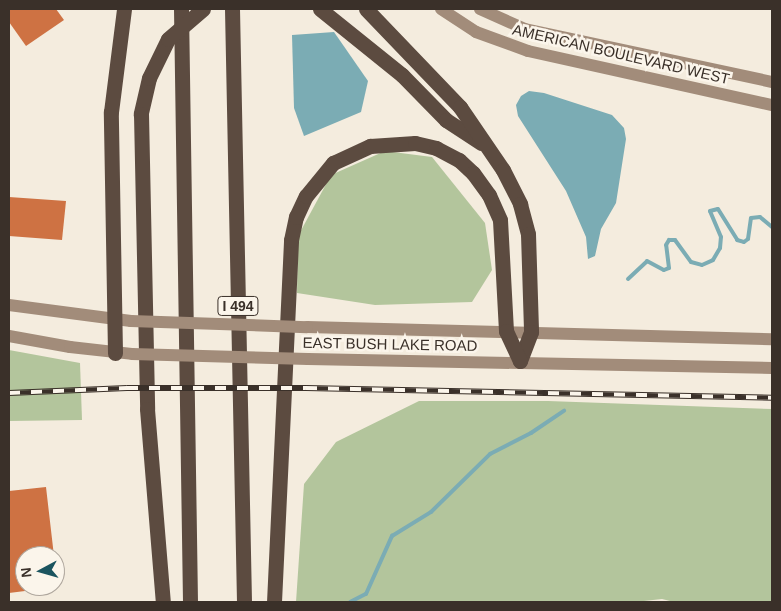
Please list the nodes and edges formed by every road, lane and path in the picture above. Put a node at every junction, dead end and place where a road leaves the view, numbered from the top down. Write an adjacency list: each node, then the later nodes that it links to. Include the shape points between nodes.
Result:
1 (124, 9): 13 (highway, via 111,112)
2 (181, 9): 22 (highway)
3 (204, 9): 21 (highway, bridge, via 168,39 150,78 142,114 147,410)
4 (232, 9): 23 (highway, I 494)
5 (320, 9): 11 (highway, via 402,75 446,120)
6 (366, 9): 11 (highway, via 460,107)
7 (441, 9): 10 (street, AMERICAN BOULEVARD WEST, via 476,32 528,51)
8 (480, 9): 9 (street, AMERICAN BOULEVARD WEST, via 525,29)
9 (772, 82)
10 (772, 105)
11 (484, 146): 15 (highway, via 512,187 528,234)
12 (9, 305): 13 (street, EAST BUSH LAKE ROAD)
13 (114, 319): 14 (street, EAST BUSH LAKE ROAD, bridge); 18 (highway)
14 (506, 331): 15 (street, EAST BUSH LAKE ROAD); 19 (highway); 24 (highway, via 500,220 482,183 459,160 436,148 390,143 348,154 318,179 296,217 291,240)
15 (531, 332): 17 (street, EAST BUSH LAKE ROAD); 19 (highway)
16 (9, 336): 18 (street, EAST BUSH LAKE ROAD)
17 (772, 339)
18 (115, 353): 19 (street, EAST BUSH LAKE ROAD, bridge, via 308,360)
19 (520, 361): 20 (street, EAST BUSH LAKE ROAD)
20 (772, 368)
21 (163, 602)
22 (190, 602)
23 (244, 602)
24 (274, 602)

